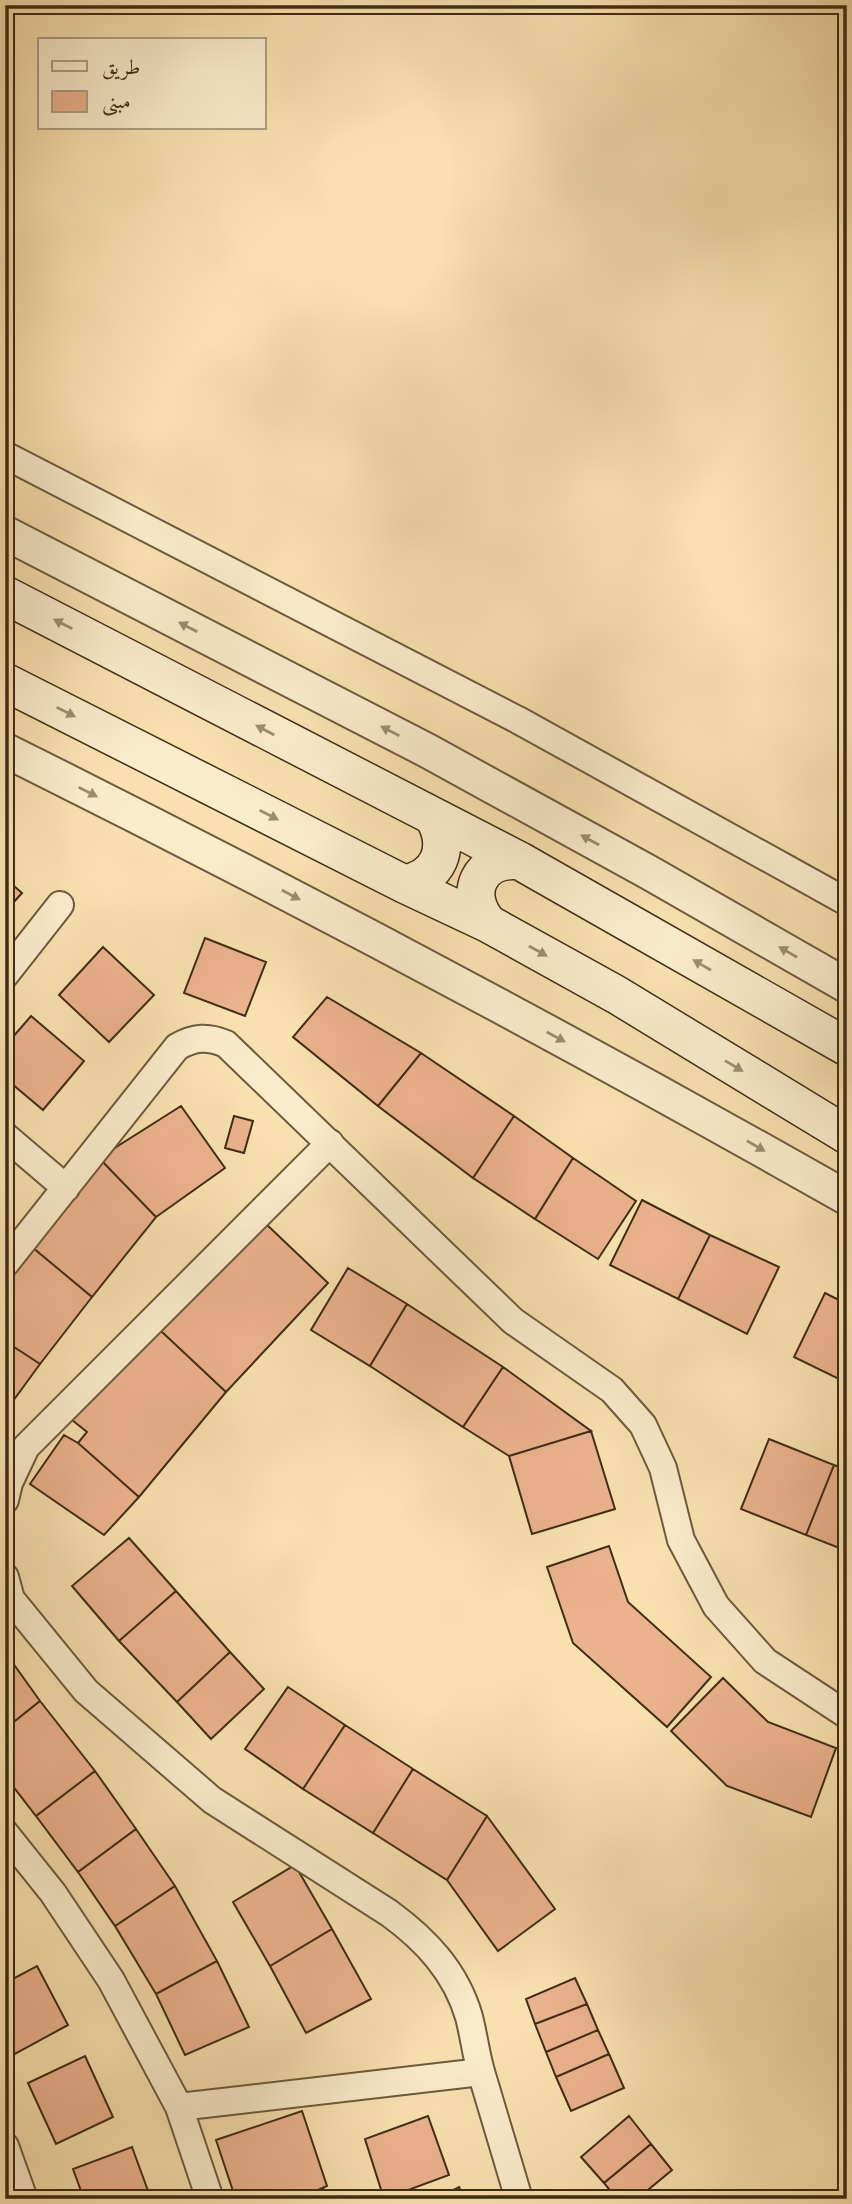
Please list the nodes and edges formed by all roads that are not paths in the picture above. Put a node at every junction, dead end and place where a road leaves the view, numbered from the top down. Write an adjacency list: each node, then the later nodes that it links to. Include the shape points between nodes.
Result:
1 (5, 455): 9 (street, via 518,720)
2 (5, 533): 13 (street, one-way to 2, via 428,751)
3 (5, 595): 6 (main road, one-way to 3)
4 (5, 681): 8 (main road, one-way to 8)
5 (5, 750): 19 (street, one-way to 19, via 314,908 678,1102)
6 (434, 818): 7 (main road); 8 (main road, via 443,840 438,863 424,878)
7 (520, 861): 11 (main road, via 500,861 479,880 478,908); 14 (main road, one-way to 7)
8 (404, 884): 11 (main road)
9 (847, 902)
10 (60, 905): 12 (street)
11 (489, 924): 15 (main road, one-way to 15, via 617,995)
12 (5, 975)
13 (847, 986)
14 (847, 1047)
15 (847, 1135)
16 (5, 1136): 18 (street)
17 (330, 1143): 18 (street, via 226,1044 214,1039 188,1040 177,1047); 21 (street, via 26,1447); 23 (street, via 513,1321 612,1390 643,1425 663,1468 681,1540 716,1606 765,1661)
18 (66, 1188): 20 (street)
19 (847, 1198)
20 (5, 1264)
21 (5, 1500)
22 (5, 1577): 25 (street, via 11,1599 86,1690 212,1800 416,1933 456,1984)
23 (847, 1714)
24 (5, 1833): 26 (street, via 53,1893 111,1980)
25 (481, 2072): 26 (street); 30 (street)
26 (179, 2107): 29 (street)
27 (5, 2147): 28 (street)
28 (24, 2199)
29 (210, 2199)
30 (519, 2199)

